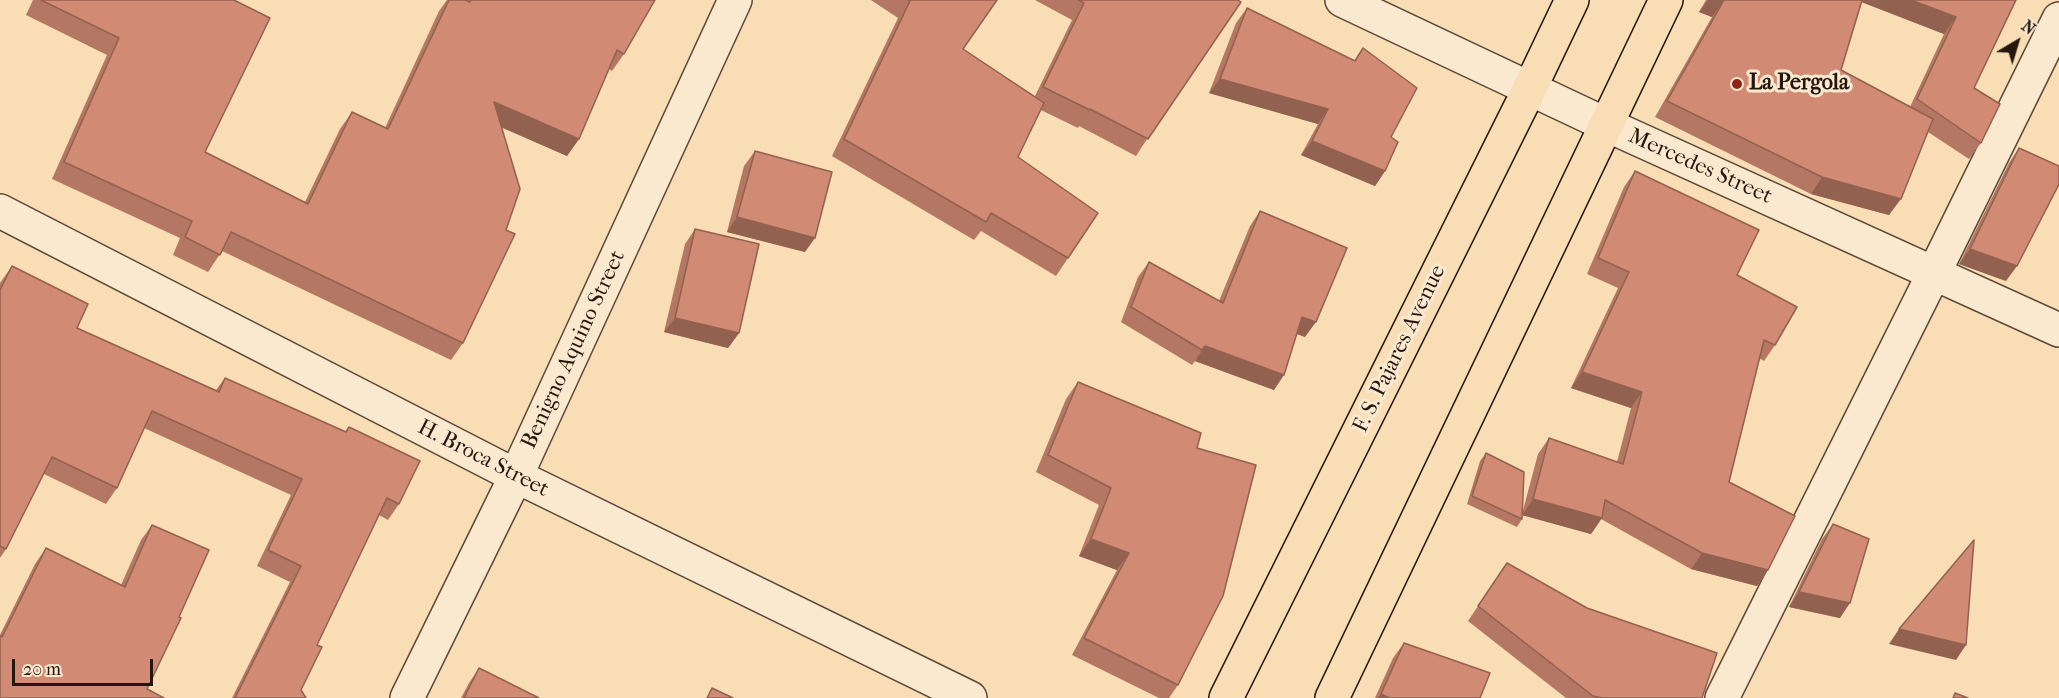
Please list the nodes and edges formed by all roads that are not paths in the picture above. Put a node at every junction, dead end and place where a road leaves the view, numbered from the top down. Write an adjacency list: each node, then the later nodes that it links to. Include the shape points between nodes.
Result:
1 (735, 0): 11 (street, Benigno Aquino Street)
2 (1342, 0): 6 (street, Mercedes Street)
3 (1572, 0): 6 (main road, F. S. Pajares Avenue)
4 (1666, 0): 7 (main road)
5 (2059, 18): 9 (street)
6 (1530, 88): 7 (street, Mercedes Street); 14 (main road, F. S. Pajares Avenue)
7 (1607, 124): 9 (street, Mercedes Street); 15 (main road)
8 (0, 211): 11 (street, H. Broca Street)
9 (1934, 273): 10 (street, Mercedes Street); 16 (street)
10 (2059, 330)
11 (516, 476): 12 (street, Benigno Aquino Street); 13 (street, H. Broca Street)
12 (407, 698)
13 (970, 698)
14 (1226, 698)
15 (1332, 698)
16 (1722, 698)

